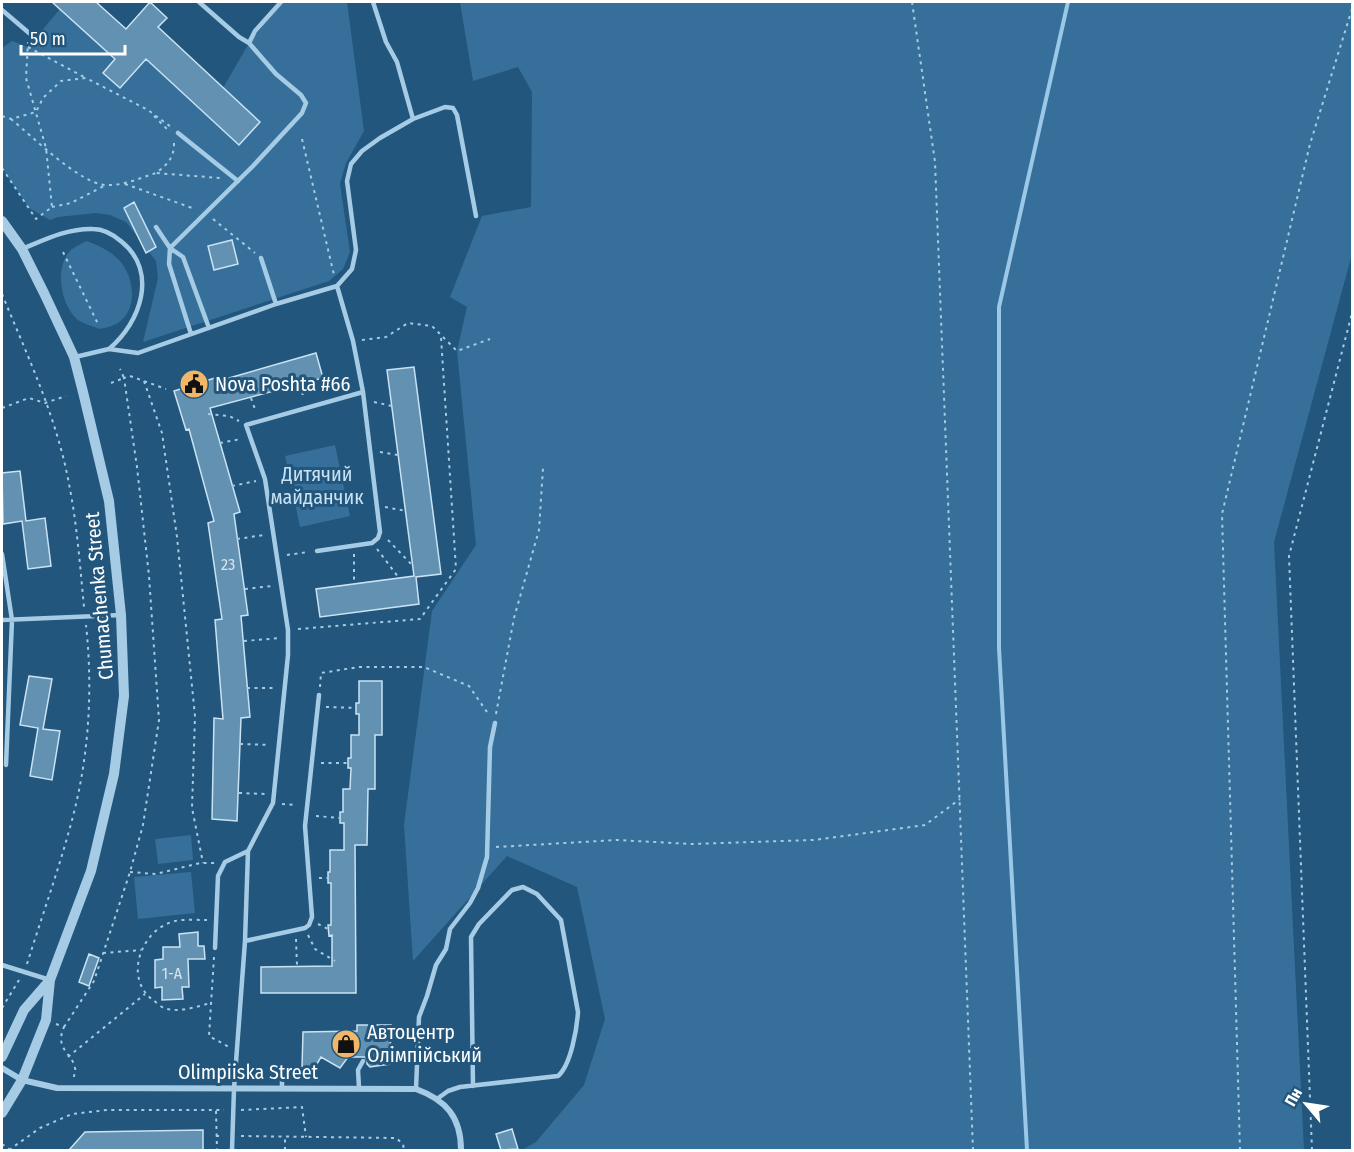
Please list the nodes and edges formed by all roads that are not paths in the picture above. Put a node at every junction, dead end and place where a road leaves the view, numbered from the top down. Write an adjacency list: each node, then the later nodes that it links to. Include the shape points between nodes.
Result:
1 (199, 2): 6 (lane)
2 (281, 2): 6 (lane)
3 (373, 2): 7 (lane, via 397,62)
4 (2, 10): 5 (lane)
5 (29, 33)
6 (249, 43): 9 (lane, via 306,103 302,113)
7 (413, 119): 10 (lane, via 445,107 453,108); 16 (lane, via 362,151 351,164 347,181 356,249 352,269)
8 (176, 134): 9 (lane)
9 (238, 182): 13 (lane)
10 (477, 216)
11 (2, 221): 14 (street, Chumachenka Street)
12 (156, 227): 13 (lane)
13 (170, 248): 18 (lane, via 183,257); 19 (lane, via 169,264)
14 (22, 249): 20 (lane, via 52,236 94,228 113,234 133,251 142,278 141,300 135,319); 21 (street, Chumachenka Street)
15 (261, 258): 17 (lane)
16 (337, 286): 17 (lane); 22 (lane)
17 (276, 304): 18 (lane)
18 (209, 328): 19 (lane)
19 (191, 334): 20 (lane, via 138,352)
20 (110, 349): 21 (lane)
21 (74, 357): 25 (street, Chumachenka Street, via 109,501)
22 (363, 392): 23 (lane, via 380,532 372,543); 31 (lane, via 246,425 265,479 288,630 273,803)
23 (317, 551)
24 (2, 554): 27 (lane)
25 (121, 615): 27 (lane); 35 (street, Chumachenka Street, via 124,696 114,774 91,871)
26 (2, 620): 27 (lane)
27 (12, 620): 30 (lane)
28 (319, 696): 32 (lane, via 305,826 312,917 305,928)
29 (495, 723): 45 (lane, via 490,747 484,872 470,903 450,929 446,949 436,965 418,1017)
30 (6, 765)
31 (248, 851): 32 (lane); 33 (lane, via 225,862 218,876)
32 (245, 941): 43 (lane)
33 (214, 948)
34 (2, 966): 35 (lane)
35 (50, 980): 36 (street, Chumachenka Street, via 24,1010); 40 (street, Chumachenka Street, via 46,1020)
36 (2, 1057)
37 (363, 1061): 42 (lane, via 358,1070)
38 (2, 1068): 40 (street, Olimpiiska Street)
39 (282, 1076): 44 (lane)
40 (22, 1080): 43 (street, Olimpiiska Street, via 57,1088); 47 (street, Chumachenka Street)
41 (473, 1086): 41 (lane, via 558,1076 567,1065 578,1011 561,920 537,894 523,887 512,890 478,924 471,938); 46 (lane, via 448,1091)
42 (359, 1088): 44 (street, Olimpiiska Street); 45 (street, Olimpiiska Street)
43 (234, 1089): 44 (street, Olimpiiska Street); 48 (lane)
44 (282, 1089)
45 (416, 1089): 46 (street, Olimpiiska Street)
46 (437, 1099): 49 (street, Olimpiiska Street, via 454,1116 461,1135)
47 (2, 1113)
48 (232, 1150)
49 (461, 1150)

